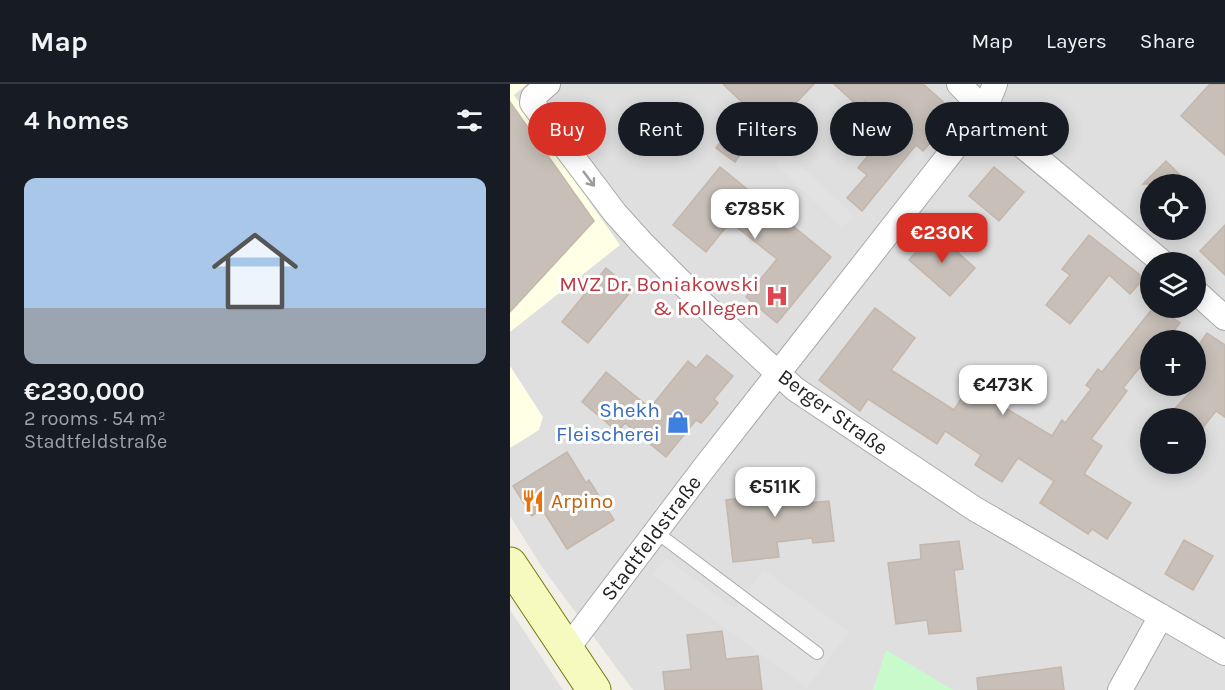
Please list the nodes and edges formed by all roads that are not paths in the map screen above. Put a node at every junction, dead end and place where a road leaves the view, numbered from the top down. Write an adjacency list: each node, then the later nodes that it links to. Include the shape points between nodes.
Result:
1 (548, 84): 11 (street, Berger Straße, one-way to 11, via 533,97 532,103 615,213 703,304)
2 (960, 84): 4 (street)
3 (995, 84): 5 (street, Stadtfeldstraße)
4 (979, 102)
5 (988, 102)
6 (948, 156): 11 (street, Stadtfeldstraße)
7 (1035, 156): 8 (street)
8 (1150, 252)
9 (1206, 301): 10 (street)
10 (1225, 318)
11 (779, 373): 12 (street, Stadtfeldstraße); 14 (street, Berger Straße, via 813,402 965,503)
12 (656, 532): 15 (street, Stadtfeldstraße); 16 (lane)
13 (510, 564): 15 (street)
14 (1161, 616): 17 (street, Berger Straße); 19 (street)
15 (567, 649): 18 (street)
16 (817, 653)
17 (1225, 653)
18 (594, 690)
19 (1120, 690)

